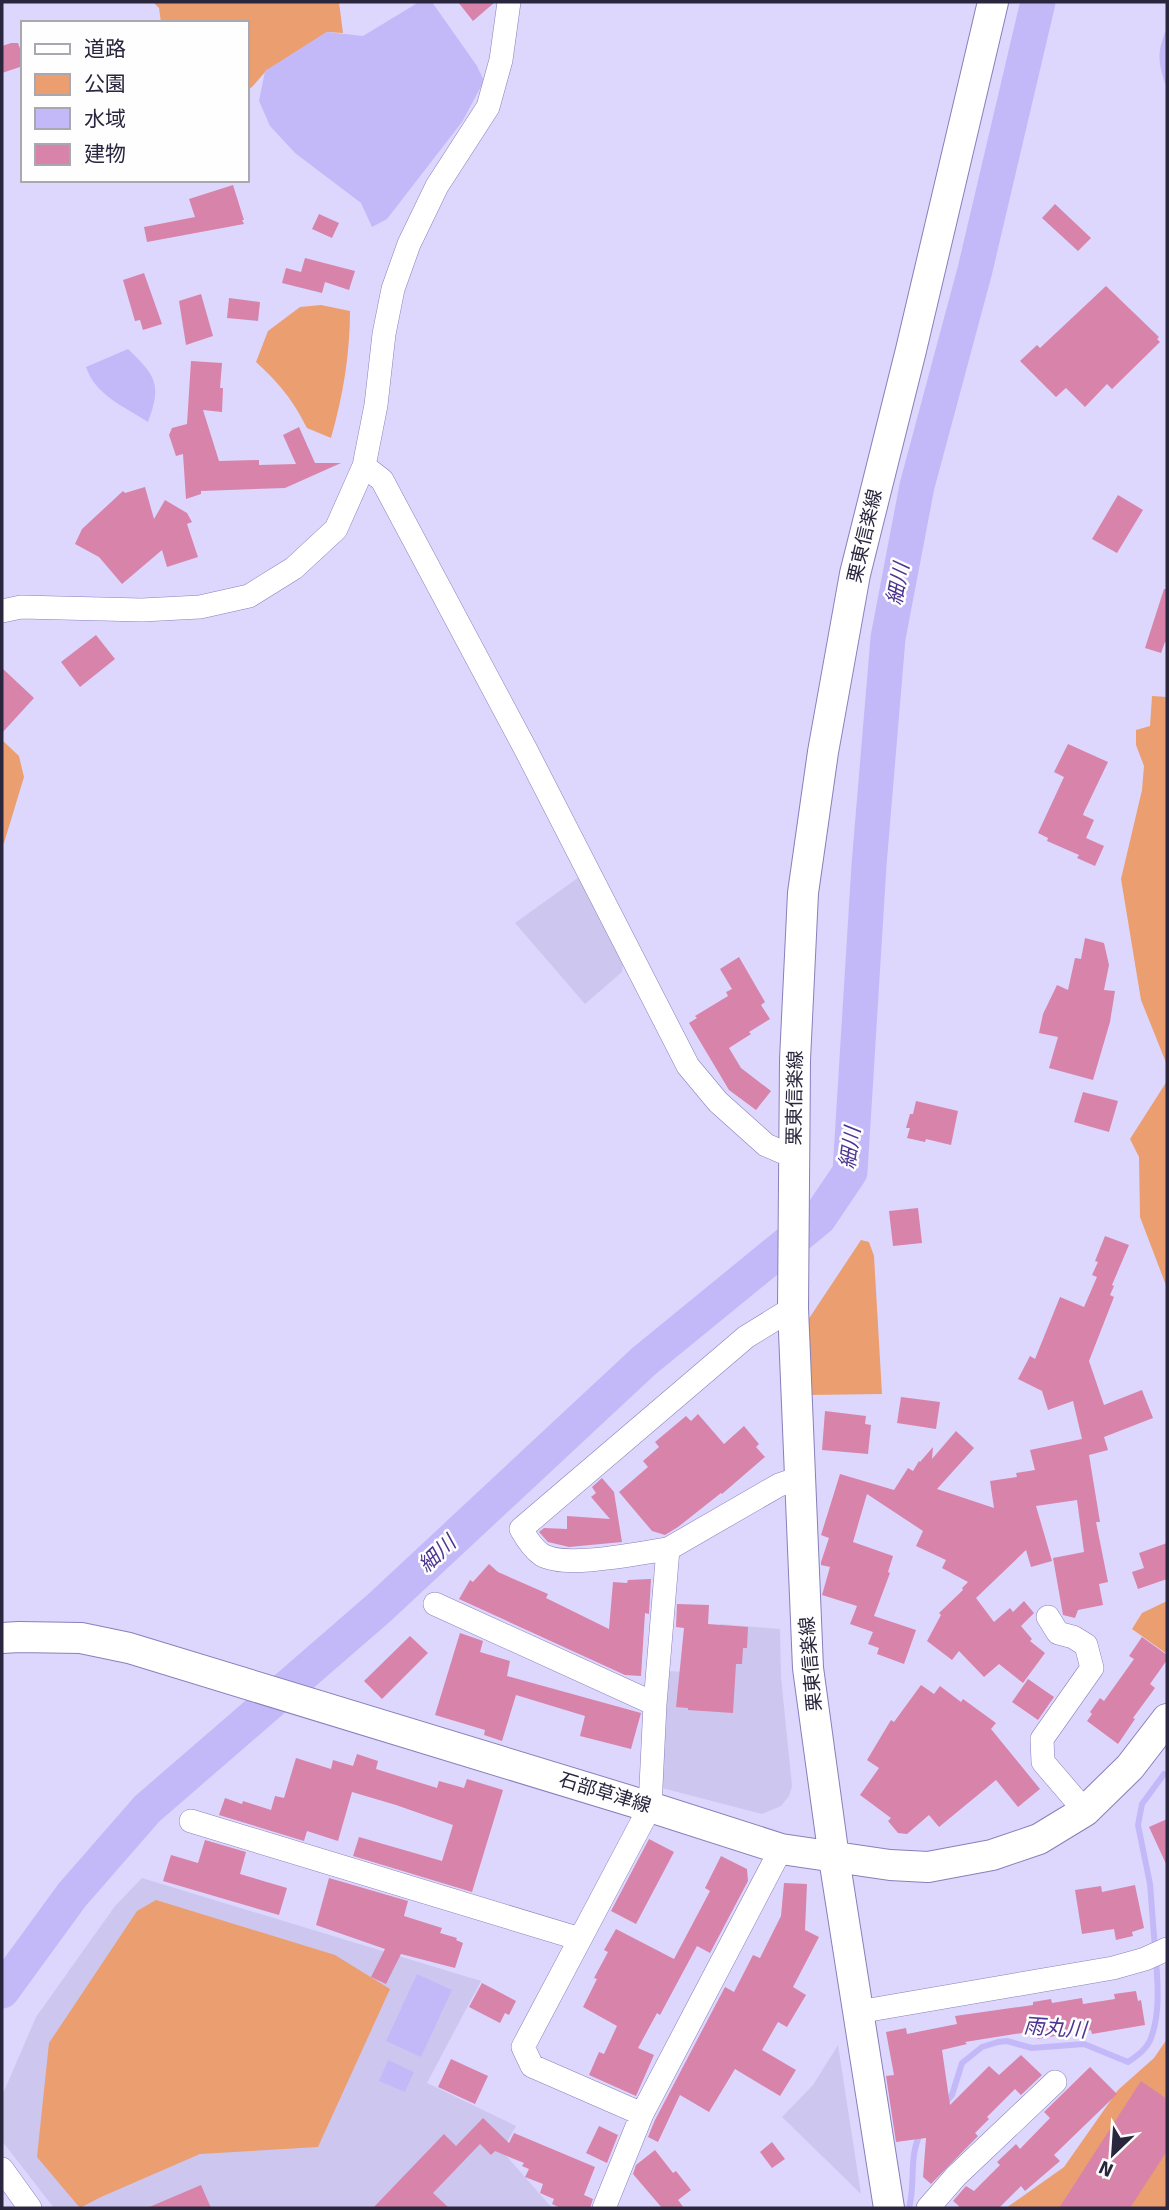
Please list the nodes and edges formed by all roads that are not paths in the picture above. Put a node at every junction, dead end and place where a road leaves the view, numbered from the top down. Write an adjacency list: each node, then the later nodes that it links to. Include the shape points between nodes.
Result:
1 (509, 2): 3 (street, via 501,61 488,107 437,186 393,289)
2 (993, 2): 5 (main road, 栗東信楽線, via 855,574 823,752 803,893)
3 (364, 466): 4 (street, via 336,529 294,568 249,596 200,607 21,607); 5 (street, via 382,480 688,1066 718,1102)
4 (2, 611)
5 (794, 1170): 6 (main road, 栗東信楽線)
6 (794, 1298): 7 (main road, 栗東信楽線); 8 (street, via 521,1529 543,1555 572,1562)
7 (800, 1478): 8 (street, via 779,1485); 18 (main road, 栗東信楽線, via 808,1668)
8 (668, 1549): 12 (street)
9 (435, 1604): 12 (street)
10 (1048, 1617): 15 (street, via 1058,1633 1086,1645 1092,1668 1042,1739 1043,1762)
11 (2, 1638): 14 (main road, 石部草津線, via 81,1638 129,1648)
12 (656, 1704): 14 (street)
13 (1163, 1732): 15 (main road, 石部草津線)
14 (650, 1807): 17 (main road, 石部草津線); 19 (street)
15 (1085, 1811): 18 (main road, 石部草津線, via 1039,1839 992,1856 928,1867)
16 (191, 1821): 19 (street)
17 (782, 1849): 18 (main road, 石部草津線); 23 (street)
18 (834, 1858): 21 (main road, 栗東信楽線)
19 (580, 1940): 23 (street, via 523,2047 532,2066)
20 (1159, 1953): 21 (street, via 1113,1968)
21 (858, 2012): 27 (main road, 栗東信楽線)
22 (1055, 2082): 28 (street)
23 (642, 2114): 26 (street)
24 (2, 2169): 25 (street)
25 (30, 2208)
26 (604, 2208)
27 (888, 2208)
28 (928, 2208)

